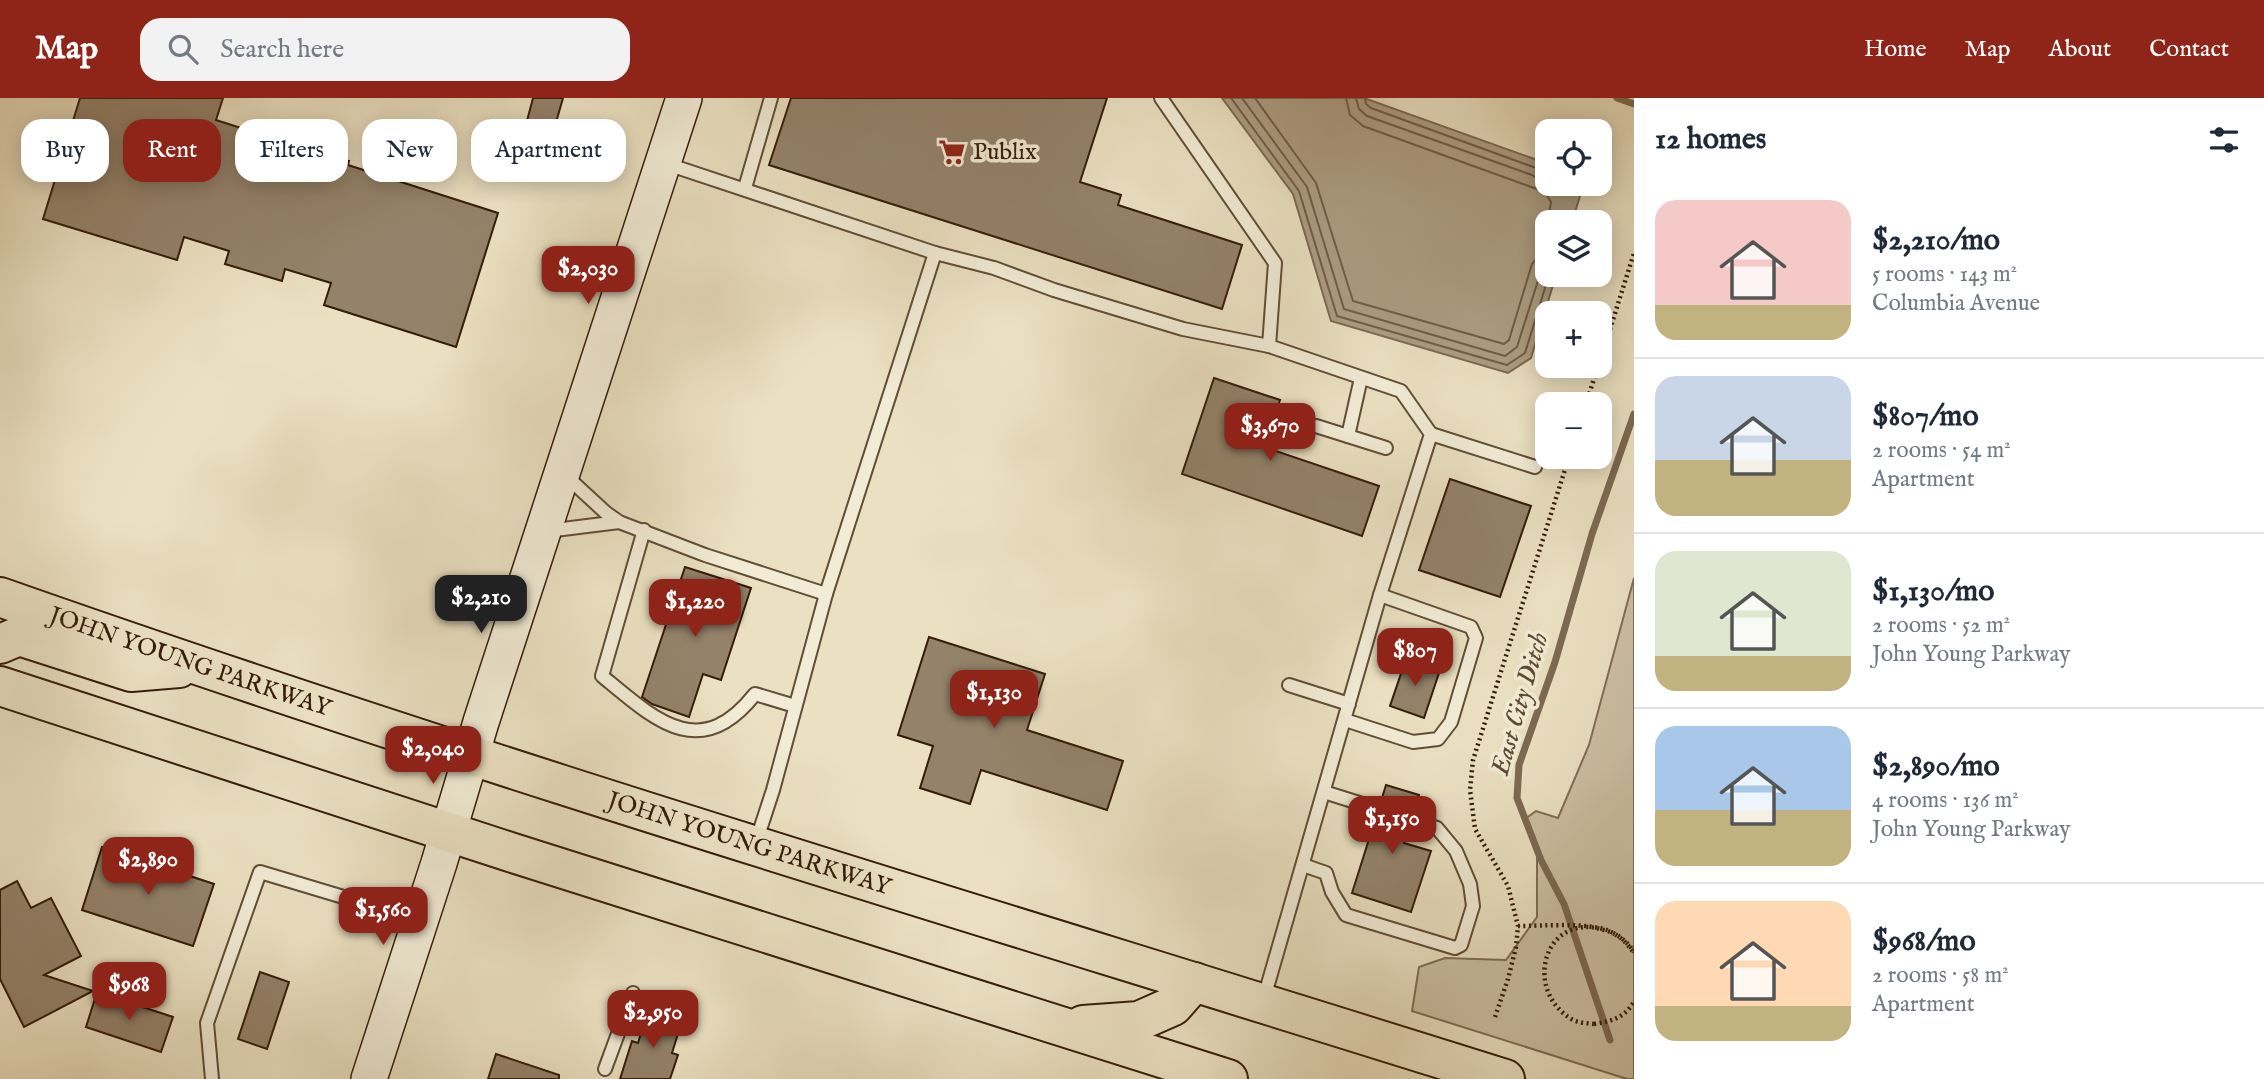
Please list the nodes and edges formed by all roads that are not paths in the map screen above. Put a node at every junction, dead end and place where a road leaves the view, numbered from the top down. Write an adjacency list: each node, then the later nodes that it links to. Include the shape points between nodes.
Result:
1 (684, 98): 4 (street)
2 (771, 98): 5 (lane)
3 (1161, 98): 7 (lane, via 1275,263)
4 (664, 162): 5 (lane); 14 (street)
5 (745, 188): 6 (lane)
6 (934, 253): 7 (lane, via 1183,329); 18 (lane)
7 (1269, 346): 8 (lane)
8 (1361, 378): 10 (lane, via 1401,391); 11 (lane)
9 (1316, 426): 11 (lane)
10 (1431, 434): 13 (lane); 19 (lane)
11 (1348, 436): 12 (lane)
12 (1386, 448)
13 (1535, 467)
14 (564, 474): 15 (lane); 17 (street)
15 (619, 522): 16 (lane); 17 (lane)
16 (644, 530): 18 (lane); 26 (lane, via 602,676 649,715 693,731 722,725 755,694)
17 (545, 531): 28 (street)
18 (827, 594): 26 (lane)
19 (1380, 595): 25 (lane); 27 (lane, via 1471,627 1476,638 1451,722 1438,739 1413,742)
20 (0, 597): 22 (highway, JOHN YOUNG PARKWAY)
21 (0, 644): 22 (highway, via 19,636 131,672)
22 (199, 667): 28 (highway, JOHN YOUNG PARKWAY)
23 (1289, 685): 25 (lane)
24 (0, 686): 32 (highway)
25 (1349, 704): 27 (lane)
26 (795, 706): 33 (lane)
27 (1345, 720): 29 (lane)
28 (471, 757): 32 (street); 33 (highway, JOHN YOUNG PARKWAY)
29 (1324, 792): 30 (lane); 34 (lane)
30 (1378, 809)
31 (1411, 820): 34 (lane, via 1437,828 1456,851 1470,884 1473,906 1461,945 1455,948 1346,915 1326,873)
32 (449, 832): 39 (highway); 42 (street)
33 (754, 845): 36 (highway, JOHN YOUNG PARKWAY)
34 (1303, 865): 38 (lane)
35 (370, 905): 41 (lane, via 260,872 207,1023)
36 (1194, 982): 38 (highway, JOHN YOUNG PARKWAY); 39 (highway, via 1172,1006 1139,1021)
37 (633, 993): 40 (lane)
38 (1262, 1003): 44 (highway, JOHN YOUNG PARKWAY)
39 (1060, 1026): 43 (highway)
40 (604, 1069)
41 (212, 1079)
42 (369, 1079)
43 (1228, 1079)
44 (1505, 1079)

